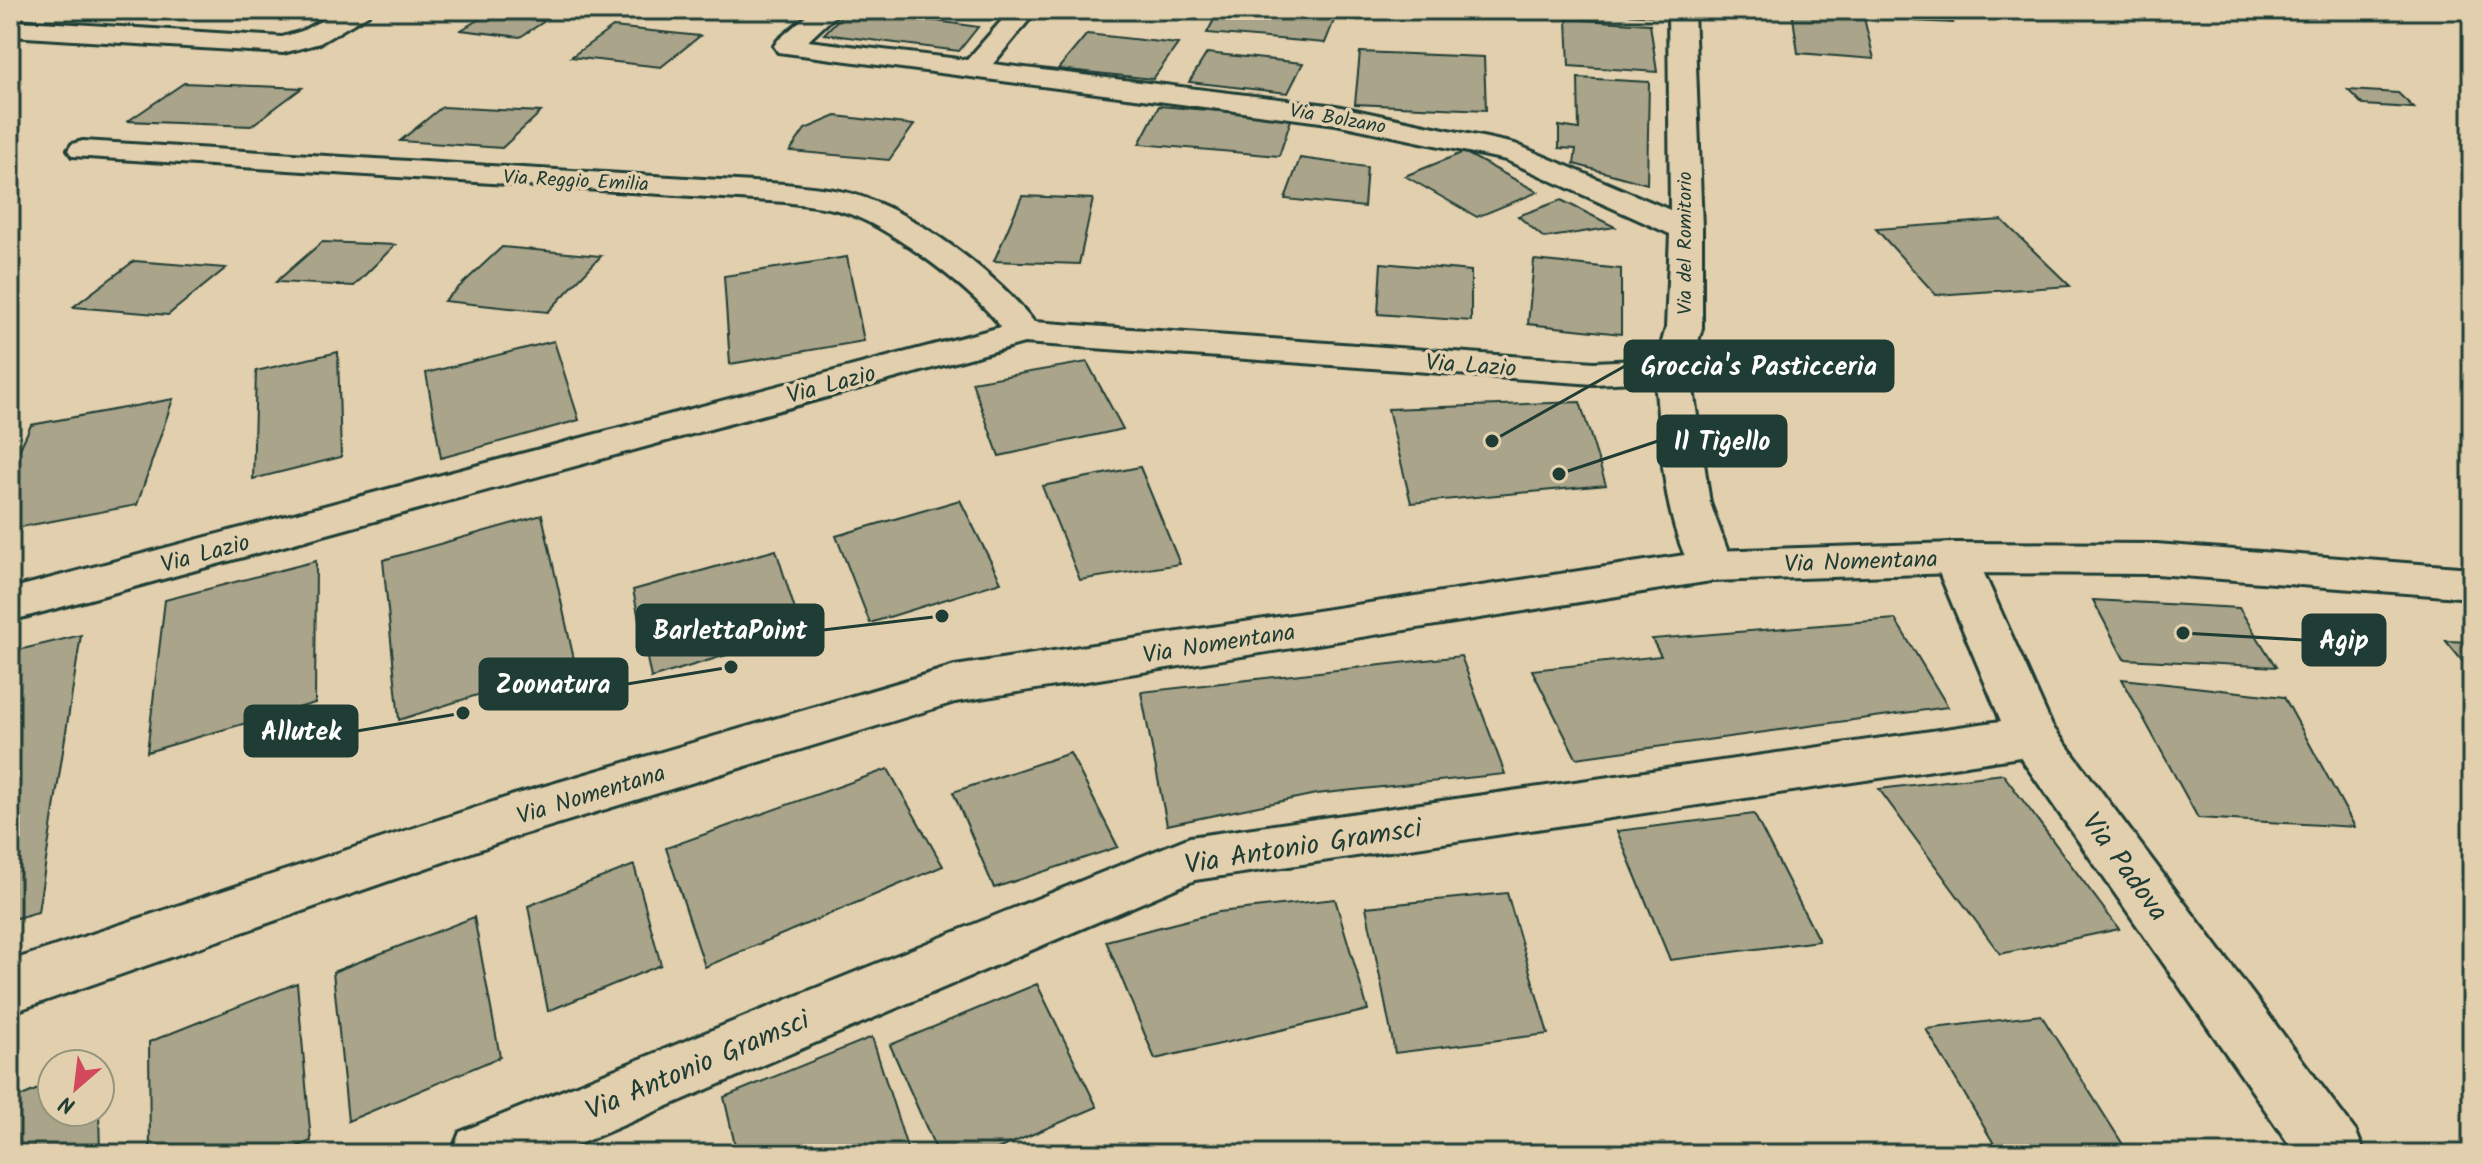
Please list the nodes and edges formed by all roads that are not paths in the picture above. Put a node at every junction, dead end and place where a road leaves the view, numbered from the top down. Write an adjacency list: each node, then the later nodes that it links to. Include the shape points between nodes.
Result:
1 (359, 10): 5 (street, via 311,37 283,45)
2 (828, 10): 6 (street, Via Bolzano, via 787,46)
3 (1024, 10): 6 (street)
4 (1681, 10): 8 (street, Via del Romitorio)
5 (10, 28)
6 (974, 69): 8 (street, Via Bolzano, via 1336,115 1515,153)
7 (83, 150): 9 (street, Via Reggio Emilia, via 785,193 847,202 891,219 993,297)
8 (1686, 229): 10 (street, Via del Romitorio, via 1684,328)
9 (1023, 332): 10 (street, Via Lazio, via 1594,373); 14 (street, Via Lazio)
10 (1672, 369): 12 (street, Via del Romitorio, via 1689,503)
11 (1955, 558): 12 (street, Via Nomentana); 13 (street, Via Nomentana, via 2156,559); 15 (street, Via Padova)
12 (1711, 566): 16 (street, Via Nomentana, via 955,684 511,817)
13 (2472, 583)
14 (10, 605)
15 (2032, 736): 17 (street, Via Antonio Gramsci, via 1190,859); 18 (street, Via Padova)
16 (10, 987)
17 (482, 1154)
18 (2334, 1154)

